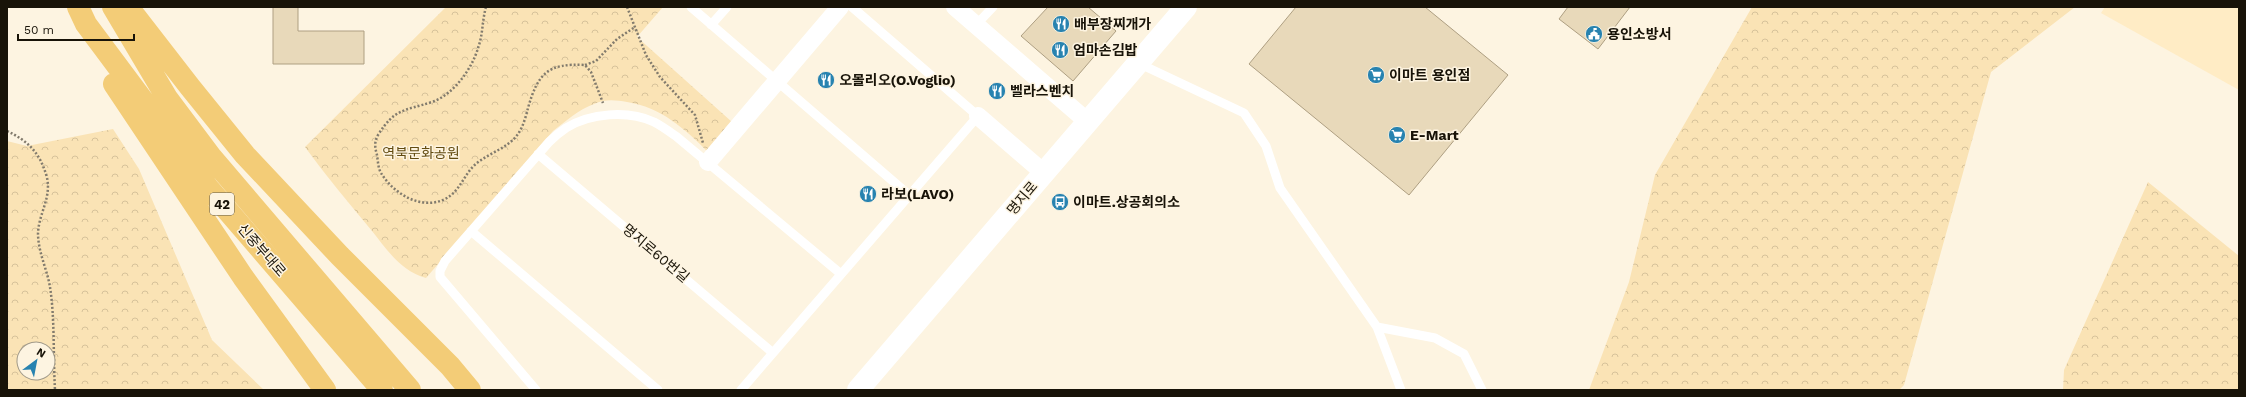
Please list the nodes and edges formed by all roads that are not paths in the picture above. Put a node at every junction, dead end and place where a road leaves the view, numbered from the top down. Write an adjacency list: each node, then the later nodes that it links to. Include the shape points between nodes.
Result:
1 (113, 7): 27 (highway, 신중부대로 / 42, via 166,98 212,158)
2 (128, 7): 28 (highway, via 245,155 340,256 450,366)
3 (691, 7): 11 (lane)
4 (727, 7): 11 (lane)
5 (840, 7): 14 (street)
6 (852, 7): 15 (lane)
7 (955, 7): 12 (street)
8 (992, 7): 12 (lane)
9 (1178, 10): 13 (main road, 명지로)
10 (82, 16): 25 (highway, via 92,50 238,271); 26 (highway, 신중부대로 / 42, via 209,189)
11 (711, 25): 14 (lane)
12 (976, 25): 16 (street)
13 (1138, 62): 16 (main road, 명지로); 23 (lane, via 1244,113 1266,146 1280,188)
14 (777, 81): 18 (street); 20 (lane)
15 (978, 116): 19 (street); 20 (lane)
16 (1088, 122): 19 (main road, 명지로)
17 (538, 154): 18 (lane, via 566,128 587,119 607,115 634,115 654,122); 21 (lane); 24 (lane, 명지로60번길)
18 (708, 162): 22 (lane)
19 (1044, 173): 32 (main road, 명지로)
20 (909, 195): 22 (lane)
21 (471, 231): 29 (lane, via 446,260 440,277); 30 (lane)
22 (841, 274): 24 (lane)
23 (1377, 327): 33 (lane); 34 (lane, via 1435,338 1464,354)
24 (773, 352): 31 (lane)
25 (325, 390)
26 (382, 390)
27 (410, 390)
28 (470, 390)
29 (536, 390)
30 (658, 390)
31 (741, 390)
32 (858, 390)
33 (1401, 390)
34 (1482, 390)

